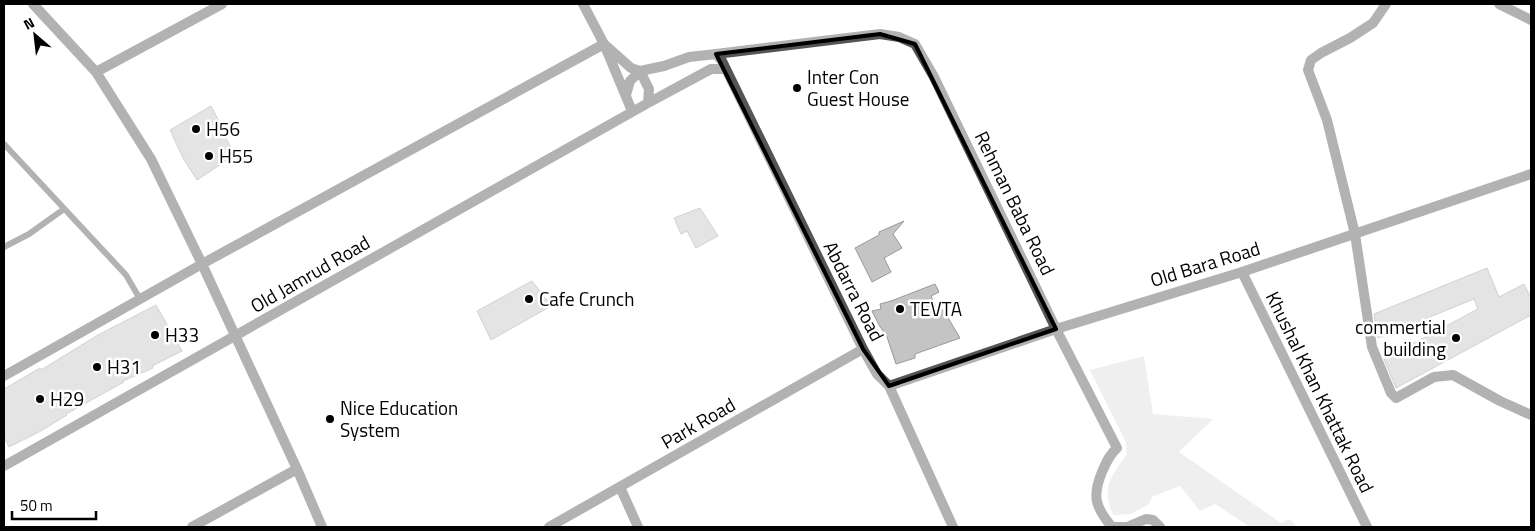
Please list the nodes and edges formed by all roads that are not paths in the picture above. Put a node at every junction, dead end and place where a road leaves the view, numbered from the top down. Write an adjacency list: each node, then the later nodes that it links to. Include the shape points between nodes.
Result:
1 (33, 4): 11 (street)
2 (222, 4): 11 (street)
3 (583, 4): 7 (street)
4 (1386, 4): 18 (street, via 1374,23 1316,56 1308,70 1327,120)
5 (1499, 4): 6 (street)
6 (1531, 20)
7 (604, 44): 10 (street, via 631,68); 12 (street); 20 (street)
8 (716, 54): 9 (street); 10 (street, Rehman Baba Road, via 690,57); 23 (street, Rehman Baba Road, via 880,34 915,44)
9 (726, 69): 13 (street, Old Jamrud Road, via 711,69); 25 (street, Abdarra Road)
10 (640, 71): 12 (street, via 630,81); 13 (street, via 649,89)
11 (96, 72): 20 (street, via 151,159)
12 (626, 94): 14 (street)
13 (648, 102): 14 (street, Old Jamrud Road)
14 (632, 111): 24 (street, Old Jamrud Road)
15 (4, 144): 17 (lane)
16 (1531, 174): 18 (street, Old Bara Road)
17 (64, 209): 19 (lane); 22 (lane, via 126,275)
18 (1355, 234): 21 (street, Old Bara Road); 28 (street, via 1372,347 1391,393 1396,398 1434,377 1453,375)
19 (4, 247)
20 (202, 264): 22 (street); 24 (street)
21 (1242, 272): 23 (street, Old Bara Road); 38 (street, Khushal Khan Khattak Road)
22 (140, 299): 26 (street)
23 (1056, 329): 27 (street, Old Bara Road); 37 (street, Rehman Baba Road, via 1117,448 1108,459 1096,488 1099,508 1112,527 1127,527 1146,519 1154,520)
24 (235, 337): 29 (street, Old Jamrud Road); 30 (street)
25 (863, 349): 27 (street, Abdarra Road); 31 (street, Park Road)
26 (4, 376)
27 (889, 386): 36 (street, Abdarra Road)
28 (1531, 415)
29 (4, 466)
30 (297, 469): 32 (street); 33 (street)
31 (620, 487): 34 (street, Park Road); 35 (street)
32 (192, 527)
33 (322, 527)
34 (549, 527)
35 (638, 527)
36 (953, 527)
37 (1160, 527)
38 (1367, 527)

